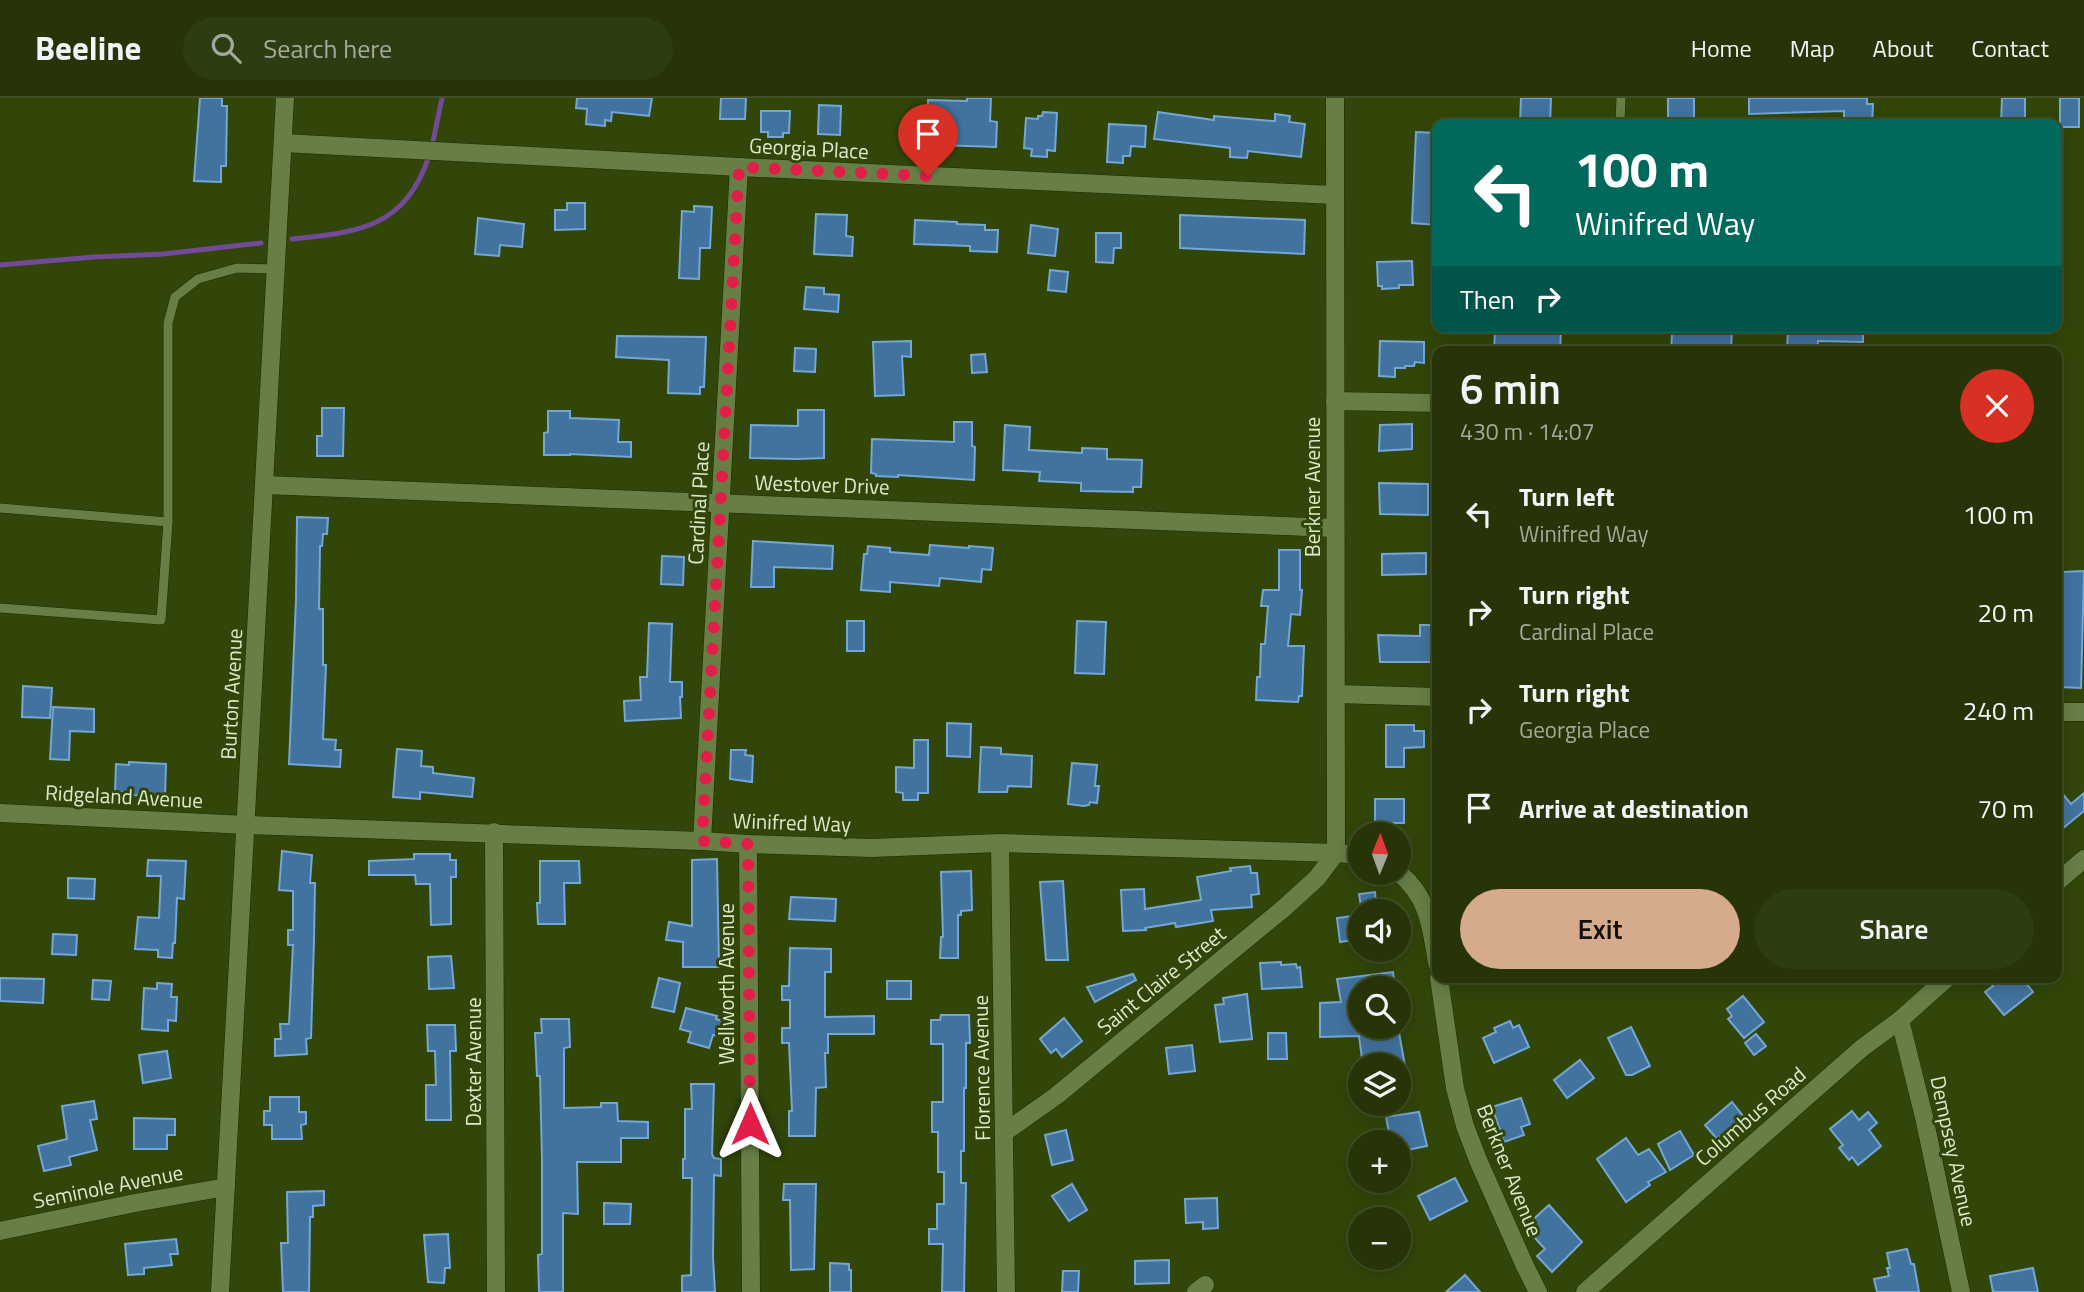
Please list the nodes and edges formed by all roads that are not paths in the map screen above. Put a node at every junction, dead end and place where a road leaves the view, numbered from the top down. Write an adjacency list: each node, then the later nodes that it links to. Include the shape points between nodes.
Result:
1 (285, 98): 5 (street, Burton Avenue)
2 (1335, 98): 7 (street, Berkner Avenue)
3 (1621, 98): 4 (lane)
4 (1620, 119)
5 (283, 143): 6 (street, Georgia Place); 8 (street, Burton Avenue)
6 (739, 167): 7 (street, Georgia Place); 12 (street, Cardinal Place)
7 (1334, 195): 9 (street, Berkner Avenue)
8 (275, 270): 11 (street, Burton Avenue); 14 (lane, via 237,268 198,279 175,297 168,323)
9 (1335, 401): 10 (street); 15 (street, Berkner Avenue)
10 (1432, 403)
11 (265, 485): 12 (street, Westover Drive); 22 (street, Burton Avenue)
12 (720, 502): 15 (street, Westover Drive); 24 (street, Cardinal Place)
13 (0, 508): 14 (lane)
14 (168, 522): 16 (lane, via 161,620)
15 (1334, 528): 17 (street, Berkner Avenue)
16 (0, 608)
17 (1337, 694): 18 (street); 27 (street, Berkner Avenue)
18 (1432, 696)
19 (2062, 712): 20 (street)
20 (2084, 712)
21 (0, 813): 22 (street, Ridgeland Avenue)
22 (247, 825): 23 (street, Winifred Way); 37 (street, Burton Avenue)
23 (494, 832): 24 (street, Winifred Way); 40 (street, Dexter Avenue)
24 (702, 841): 26 (street, Winifred Way)
25 (1000, 843): 26 (street, Winifred Way, via 871,848); 27 (street, Winifred Way); 36 (street, Florence Avenue)
26 (748, 844): 41 (street, Wellworth Avenue)
27 (1336, 853): 28 (street); 36 (street, Saint Claire Street, via 1284,908 1056,1096)
28 (1348, 854)
29 (2084, 859): 30 (street)
30 (2062, 878)
31 (1411, 885): 32 (street, via 1425,905)
32 (1432, 939)
33 (1440, 983): 43 (street, Berkner Avenue, via 1465,1126)
34 (1941, 983): 35 (street, Columbus Road)
35 (1900, 1020): 44 (street, Columbus Road, via 1862,1048); 45 (street, Dempsey Avenue)
36 (1005, 1132): 42 (street, Florence Avenue)
37 (226, 1187): 38 (street, Seminole Avenue); 39 (street, Burton Avenue)
38 (0, 1231)
39 (220, 1292)
40 (496, 1292)
41 (751, 1292)
42 (1006, 1292)
43 (1538, 1292)
44 (1585, 1292)
45 (1961, 1292)

